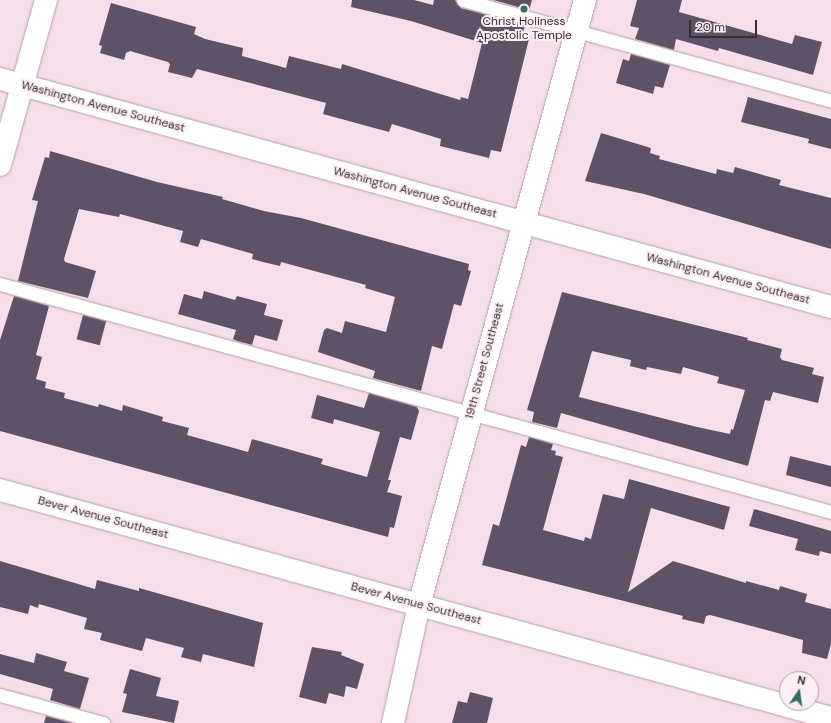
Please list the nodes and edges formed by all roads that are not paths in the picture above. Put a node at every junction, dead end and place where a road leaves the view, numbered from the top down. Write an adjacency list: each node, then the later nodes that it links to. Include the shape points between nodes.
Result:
1 (46, 0): 6 (street)
2 (463, 0): 4 (lane)
3 (585, 0): 4 (street, 19th Street Southeast)
4 (576, 31): 7 (lane); 9 (street, 19th Street Southeast)
5 (0, 79): 6 (street, Washington Avenue Southeast)
6 (23, 85): 8 (street); 9 (street, Washington Avenue Southeast)
7 (831, 101)
8 (0, 165)
9 (523, 222): 11 (street, Washington Avenue Southeast); 12 (street, 19th Street Southeast)
10 (0, 284): 12 (lane)
11 (831, 307)
12 (470, 414): 14 (lane); 15 (street, 19th Street Southeast)
13 (0, 490): 15 (street, Bever Avenue Southeast)
14 (831, 512)
15 (419, 605): 17 (street, Bever Avenue Southeast); 19 (street, 19th Street Southeast)
16 (0, 695): 18 (lane)
17 (831, 718)
18 (103, 723)
19 (393, 723)

